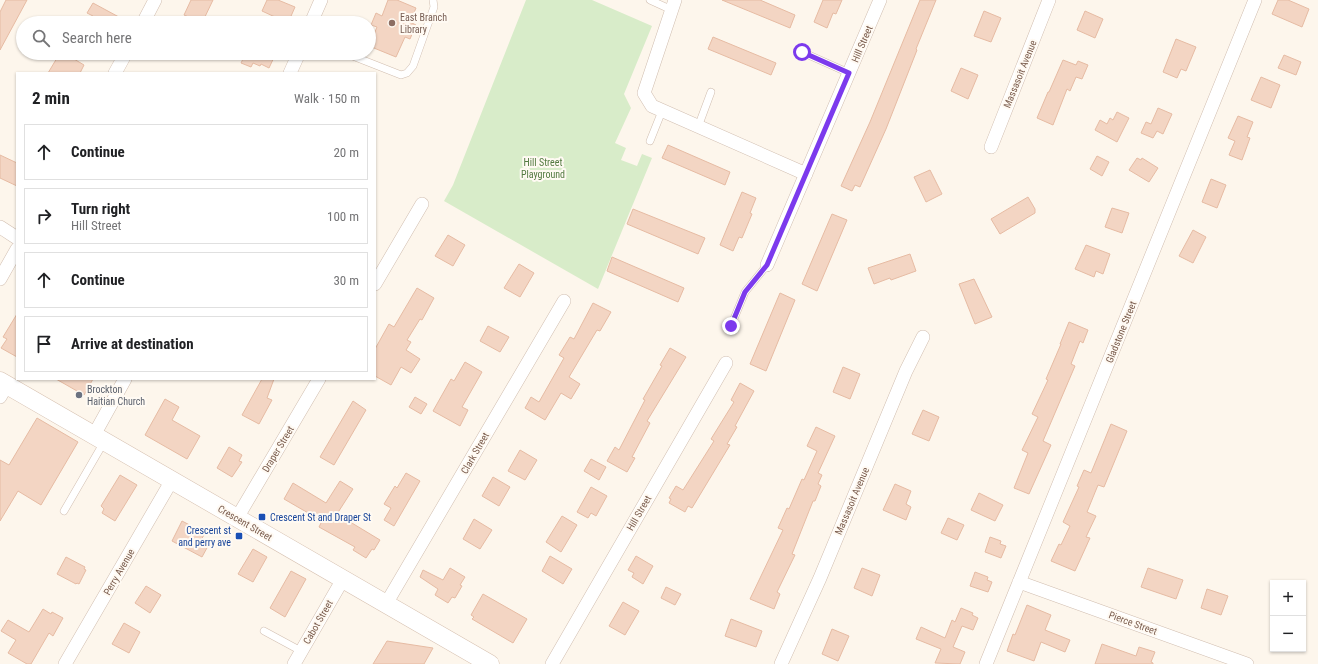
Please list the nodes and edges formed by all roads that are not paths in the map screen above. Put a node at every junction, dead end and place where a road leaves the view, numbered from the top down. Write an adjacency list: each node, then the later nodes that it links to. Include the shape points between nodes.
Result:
1 (155, 0): 9 (street)
2 (321, 0): 10 (street)
3 (433, 0): 14 (lane, via 434,7 413,66 407,73 401,74)
4 (650, 0): 8 (lane)
5 (880, 0): 17 (street, Hill Street)
6 (1050, 0): 22 (street, Massasoit Avenue)
7 (1255, 0): 43 (street, Gladstone Street)
8 (674, 5): 19 (street, via 644,93 652,106)
9 (146, 16)
10 (314, 16)
11 (802, 52): 17 (lane)
12 (122, 60): 15 (street)
13 (296, 60): 16 (street)
14 (364, 60)
15 (116, 72)
16 (290, 72)
17 (849, 73): 23 (street, Hill Street)
18 (711, 92): 20 (lane)
19 (662, 111): 20 (street); 21 (lane)
20 (698, 127): 23 (street)
21 (650, 141)
22 (992, 147)
23 (806, 174): 28 (street, Hill Street)
24 (422, 204): 30 (street)
25 (0, 227): 26 (street)
26 (16, 237)
27 (16, 251): 29 (street)
28 (767, 265): 32 (lane, via 745,292)
29 (0, 279)
30 (376, 282)
31 (564, 301): 44 (street, Clark Street)
32 (731, 326)
33 (923, 337): 51 (street, Massasoit Avenue, via 906,371 820,578)
34 (726, 363): 50 (street, Hill Street)
35 (125, 380): 38 (street)
36 (318, 380): 41 (street, Draper Street)
37 (2, 388): 38 (main road, Crescent Street)
38 (99, 438): 39 (main road, Crescent Street); 40 (lane)
39 (172, 480): 41 (main road, Crescent Street); 48 (street, Perry Avenue)
40 (64, 511)
41 (237, 518): 42 (main road, Crescent Street)
42 (343, 579): 44 (main road, Crescent Street); 46 (street, Cabot Street)
43 (1019, 582): 52 (street, Gladstone Street); 53 (street, Pierce Street)
44 (386, 604): 47 (main road, Crescent Street)
45 (264, 631): 46 (lane)
46 (302, 651): 49 (street, Cabot Street)
47 (485, 663)
48 (65, 664)
49 (294, 664)
50 (552, 664)
51 (781, 664)
52 (986, 664)
53 (1247, 664)

